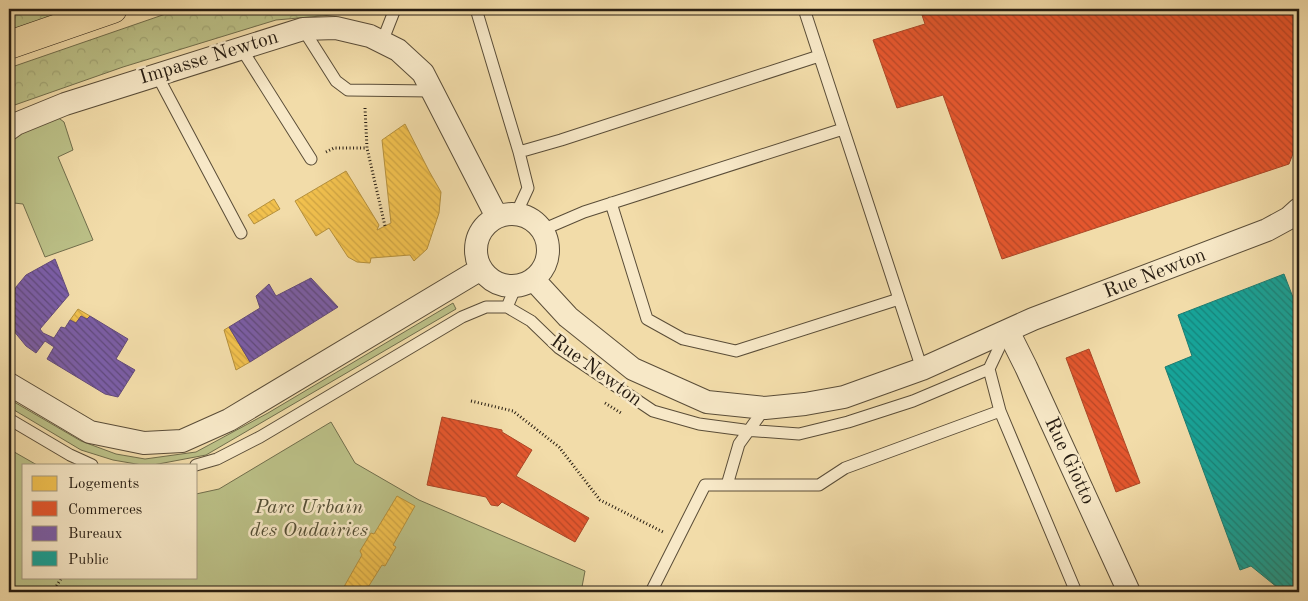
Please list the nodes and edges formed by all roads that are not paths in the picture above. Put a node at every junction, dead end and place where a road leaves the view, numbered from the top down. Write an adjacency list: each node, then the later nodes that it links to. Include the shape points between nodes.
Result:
1 (113, 9): 7 (main road)
2 (395, 9): 6 (lane)
3 (476, 9): 14 (lane)
4 (804, 9): 9 (lane)
5 (303, 29): 6 (street, Impasse Newton, via 336,28); 8 (street, Impasse Newton); 11 (lane, via 336,81 348,90)
6 (382, 42): 11 (street, Impasse Newton, via 398,50 423,73)
7 (9, 45)
8 (241, 48): 10 (street, Impasse Newton); 15 (lane)
9 (819, 56): 13 (lane); 14 (lane)
10 (157, 75): 12 (street, Impasse Newton, via 65,104); 20 (lane)
11 (432, 91): 18 (street, Impasse Newton)
12 (9, 129)
13 (843, 130): 16 (lane); 23 (lane)
14 (519, 152): 18 (lane, via 528,188)
15 (311, 159)
16 (611, 203): 19 (lane); 23 (lane, via 647,319 683,339 736,351)
17 (1299, 209): 25 (street, Rue Newton, via 1267,230)
18 (506, 215): 19 (street, via 526,216); 21 (street, via 486,224 479,233 476,251)
19 (542, 230): 22 (street, via 548,250 543,266)
20 (241, 232)
21 (481, 269): 22 (street, via 496,282 506,285); 28 (street, via 229,420 182,441 144,443 90,432)
22 (524, 282): 24 (lane); 29 (street, Rue Newton, via 633,369 707,402)
23 (899, 300): 26 (lane)
24 (507, 307): 32 (lane, Rue Newton, via 531,321 559,348 652,411 699,424); 34 (lane, via 486,307 462,316 260,437 217,459)
25 (1008, 330): 26 (street, Rue Newton); 27 (lane); 38 (street, Rue Giotto)
26 (922, 369): 29 (street, Rue Newton, via 844,397)
27 (989, 369): 30 (lane); 32 (lane, Rue Newton, via 848,422 799,434)
28 (9, 384)
29 (765, 408): 32 (lane)
30 (1000, 411): 35 (lane, via 845,468 819,485); 37 (lane)
31 (9, 419): 33 (lane)
32 (748, 431): 35 (lane, via 739,444)
33 (90, 464)
34 (198, 464)
35 (727, 485): 36 (lane, via 705,485)
36 (651, 592)
37 (1076, 592)
38 (1129, 592)

